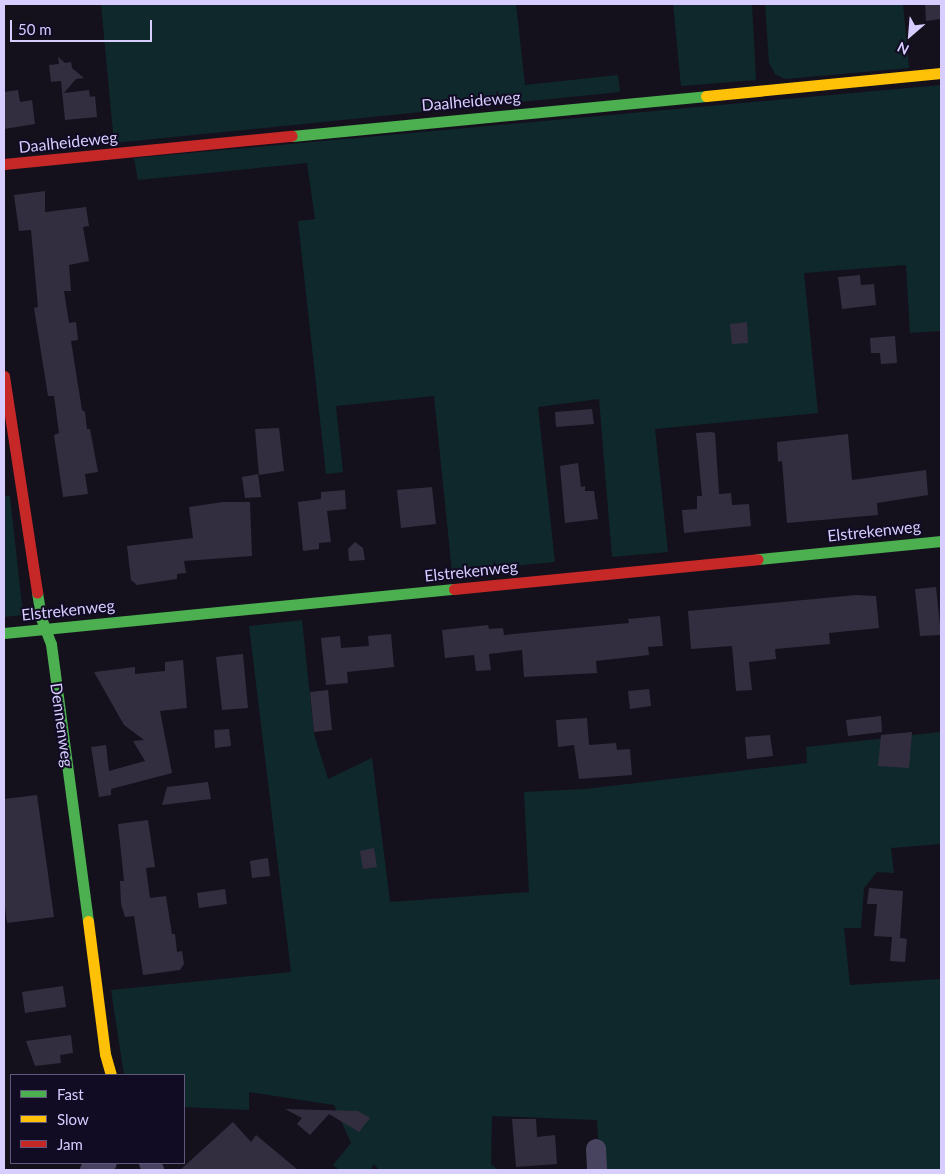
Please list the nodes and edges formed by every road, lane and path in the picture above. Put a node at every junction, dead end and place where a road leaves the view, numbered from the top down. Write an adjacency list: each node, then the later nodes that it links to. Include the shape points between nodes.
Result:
1 (941, 73): 2 (street, Daalheideweg)
2 (4, 164)
3 (4, 376): 5 (street, Dennenweg, via 41,618)
4 (941, 541): 5 (street, Elstrekenweg)
5 (46, 629): 6 (street, Elstrekenweg); 7 (street, Dennenweg, via 51,644 105,1054)
6 (4, 633)
7 (111, 1074)
8 (596, 1149): 11 (street)
9 (105, 1164): 10 (street)
10 (90, 1170)
11 (597, 1170)

